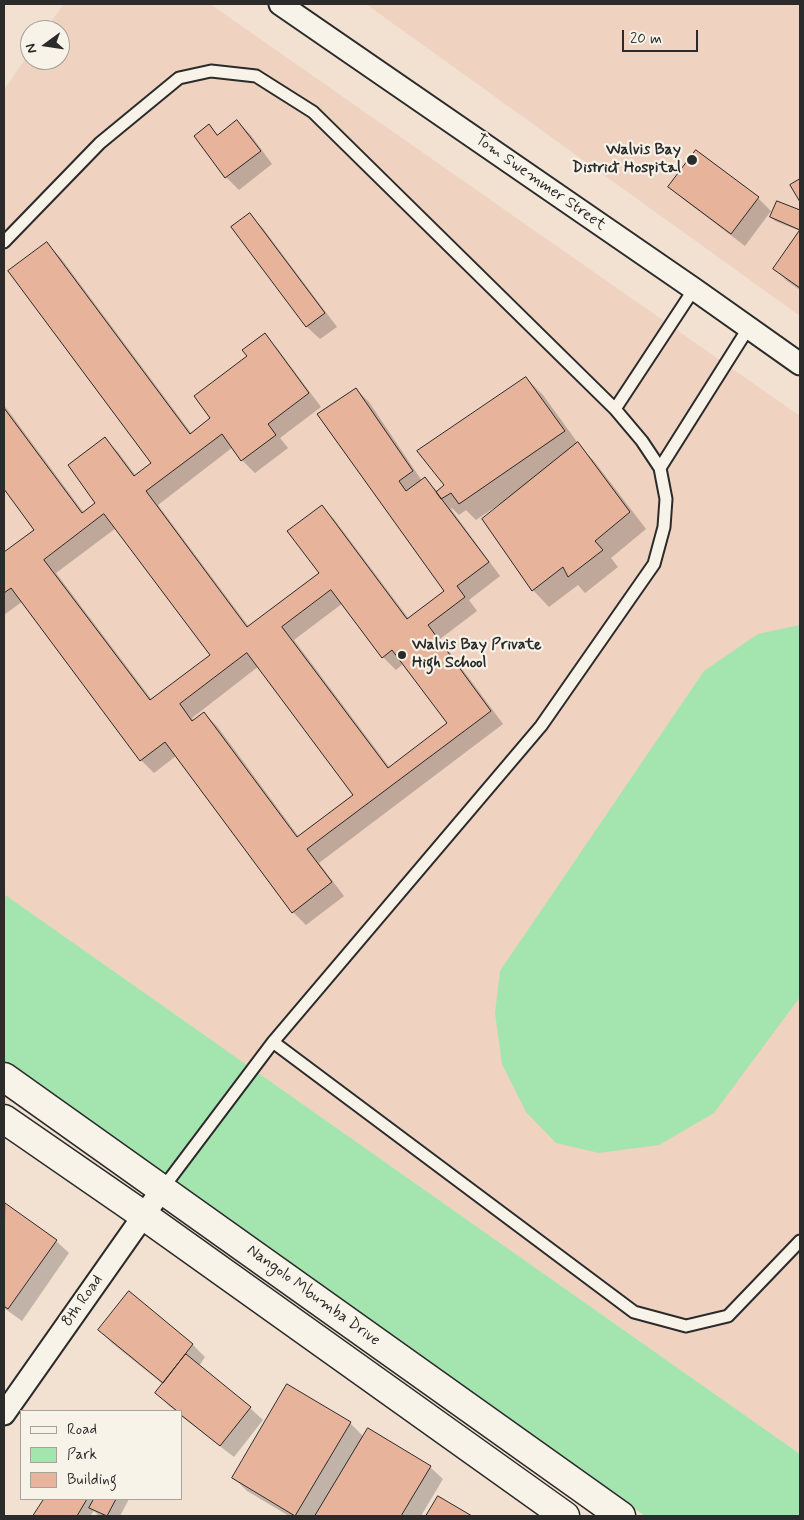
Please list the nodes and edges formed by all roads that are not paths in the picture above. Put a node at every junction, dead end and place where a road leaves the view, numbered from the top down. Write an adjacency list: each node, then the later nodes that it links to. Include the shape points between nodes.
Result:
1 (280, 4): 3 (street, Tom Swemmer Street)
2 (4, 242): 6 (lane, via 100,143 179,78 211,71 256,76 313,112)
3 (694, 289): 4 (street, Tom Swemmer Street); 6 (lane)
4 (749, 327): 5 (street, Tom Swemmer Street); 7 (lane)
5 (800, 364)
6 (615, 408): 7 (lane)
7 (660, 468): 8 (lane, via 666,499 664,527 654,564 541,726)
8 (273, 1042): 11 (lane); 13 (lane, via 634,1312 686,1326 728,1316)
9 (4, 1077): 11 (street, Nangolo Mbumba Drive)
10 (4, 1119): 12 (street, Nangolo Mbumba Drive)
11 (162, 1188): 12 (street, 8th Road); 16 (street, Nangolo Mbumba Drive)
12 (143, 1215): 14 (street, 8th Road); 15 (street, Nangolo Mbumba Drive)
13 (800, 1241)
14 (4, 1414)
15 (565, 1516)
16 (621, 1516)

